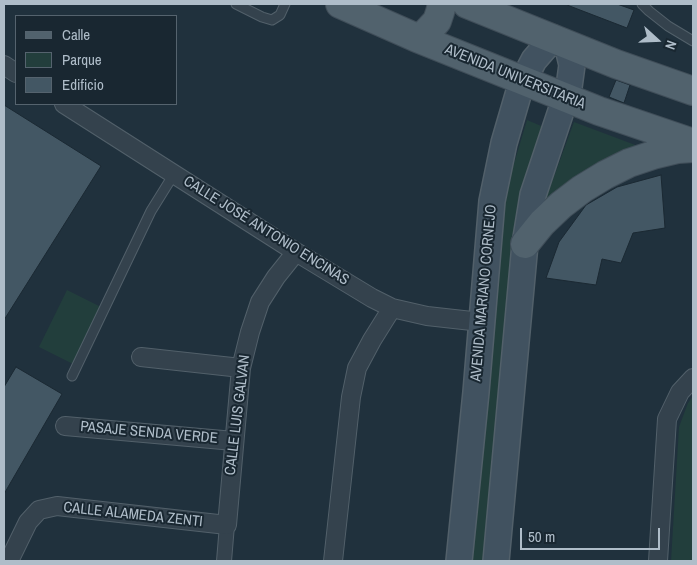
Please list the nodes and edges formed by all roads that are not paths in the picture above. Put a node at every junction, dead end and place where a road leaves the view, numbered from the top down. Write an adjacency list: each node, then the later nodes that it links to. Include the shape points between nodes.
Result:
1 (236, 4): 2 (lane, via 272,20 280,15)
2 (285, 4)
3 (340, 4): 7 (main road, AVENIDA UNIVERSITARIA)
4 (442, 4): 7 (main road, via 437,21)
5 (467, 4): 8 (main road)
6 (642, 4): 9 (lane, via 668,26)
7 (417, 38): 12 (main road, AVENIDA UNIVERSITARIA)
8 (560, 41): 12 (main road, AVENIDA MARIANO CORNEJO, via 534,60); 13 (main road); 14 (main road, via 572,64)
9 (693, 41)
10 (4, 65): 11 (street)
11 (15, 72)
12 (523, 81): 14 (main road, AVENIDA UNIVERSITARIA); 22 (main road, AVENIDA MARIANO CORNEJO, via 504,143 492,201)
13 (693, 90)
14 (566, 98): 16 (main road, AVENIDA UNIVERSITARIA); 19 (main road, via 533,195)
15 (66, 105): 18 (street, CALLE JOSÉ ANTONIO ENCINAS)
16 (693, 143)
17 (693, 148): 19 (main road, via 653,155 604,175 561,205)
18 (174, 174): 20 (street, CALLE JOSÉ ANTONIO ENCINAS); 25 (lane, via 151,211)
19 (525, 244): 34 (main road)
20 (296, 252): 21 (street, CALLE JOSÉ ANTONIO ENCINAS); 24 (street, CALLE LUIS GALVAN, via 260,302)
21 (392, 308): 22 (street, CALLE JOSÉ ANTONIO ENCINAS); 32 (street, via 357,368)
22 (481, 322): 33 (main road, AVENIDA MARIANO CORNEJO)
23 (140, 357): 24 (street)
24 (241, 368): 28 (street, CALLE LUIS GALVAN)
25 (72, 376)
26 (693, 378): 35 (street, via 680,392 667,419)
27 (65, 426): 28 (street, PASAJE SENDA VERDE)
28 (234, 441): 29 (street, CALLE LUIS GALVAN)
29 (227, 525): 30 (street, CALLE ALAMEDA ZENTI, via 57,506 39,510 28,522); 31 (street, CALLE LUIS GALVAN)
30 (9, 561)
31 (224, 561)
32 (334, 561)
33 (459, 561)
34 (496, 561)
35 (658, 561)

